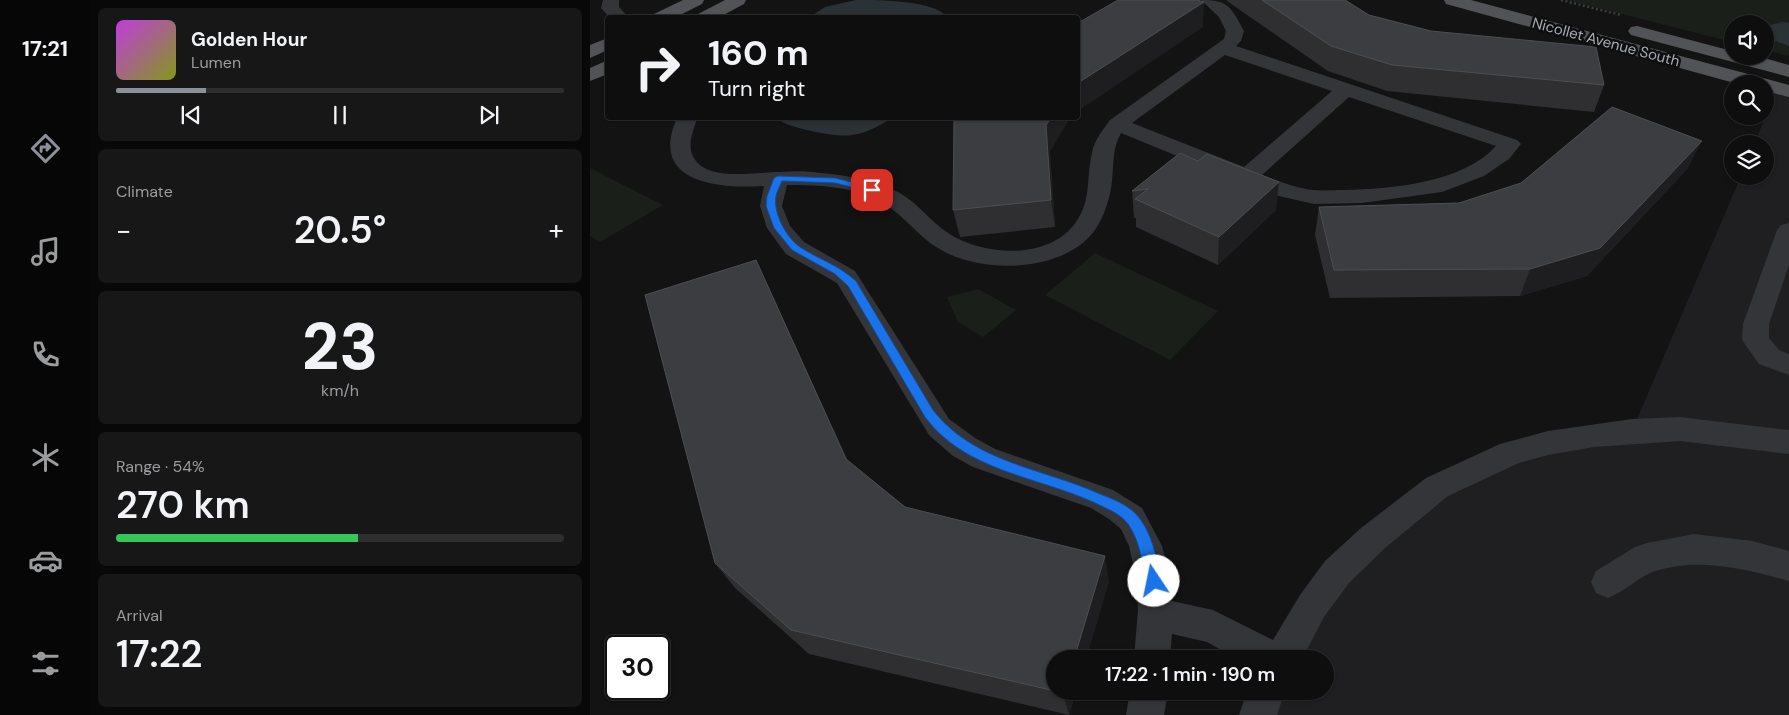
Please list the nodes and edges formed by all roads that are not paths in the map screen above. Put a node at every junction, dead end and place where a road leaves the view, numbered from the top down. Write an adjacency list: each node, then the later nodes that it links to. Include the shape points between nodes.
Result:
1 (612, 0): 6 (street, via 610,8)
2 (696, 0): 7 (main road)
3 (738, 0): 8 (main road)
4 (1209, 0): 11 (street, via 1226,14 1234,31 1232,41)
5 (1452, 0): 18 (main road, Nicollet Avenue South)
6 (618, 15)
7 (666, 15)
8 (710, 15)
9 (1617, 25): 13 (main road, Nicollet Avenue South)
10 (605, 44): 12 (main road)
11 (1223, 48): 20 (street); 23 (street)
12 (590, 52)
13 (1724, 53)
14 (1767, 65): 16 (main road, Nicollet Avenue South)
15 (605, 68): 17 (main road)
16 (1789, 71)
17 (590, 75)
18 (1728, 75)
19 (1774, 88): 21 (main road)
20 (1346, 89): 24 (street); 24 (street, via 1510,144 1489,163 1460,178 1434,187 1402,192 1314,197)
21 (1789, 92)
22 (686, 120): 25 (street, via 679,140 682,156 690,168 716,179)
23 (1117, 124): 24 (street); 25 (street, via 1103,149 1101,183 1092,218 1076,239 1065,246 1032,255 991,257 957,248 934,236 898,202 872,190 835,180)
24 (1246, 177)
25 (778, 178): 31 (street, via 771,206 779,228 795,248 846,277 929,414 950,437 984,458 1102,499 1132,519 1148,551)
26 (1789, 230): 27 (street, via 1756,324 1755,340 1769,357)
27 (1789, 365)
28 (1789, 442): 34 (street, via 1680,429 1575,438 1511,453 1437,487 1373,538 1337,572 1312,606)
29 (1789, 566): 30 (street, via 1752,556 1694,549 1647,558)
30 (1608, 582)
31 (1156, 614): 32 (street); 33 (street, via 1213,627)
32 (1153, 650)
33 (1256, 650)
34 (1287, 650)
35 (1148, 700): 37 (street)
36 (1263, 700): 38 (street)
37 (1145, 715)
38 (1258, 715)

